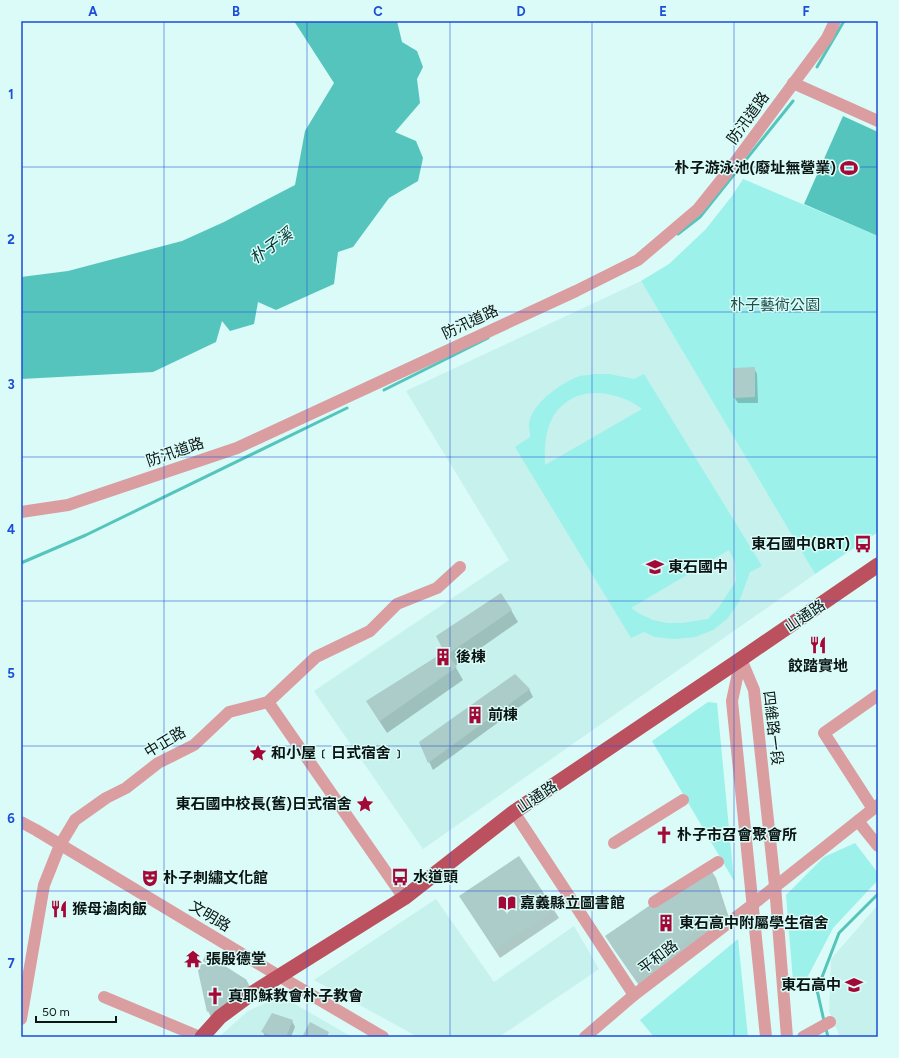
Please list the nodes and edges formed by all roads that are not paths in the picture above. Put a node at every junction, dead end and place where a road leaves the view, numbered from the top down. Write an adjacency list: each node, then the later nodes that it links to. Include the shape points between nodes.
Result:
1 (835, 21): 2 (street, 防汛道路, via 827,38)
2 (793, 83): 3 (street); 4 (street, 防汛道路, via 698,209 638,260 237,448 68,505)
3 (878, 121)
4 (21, 512)
5 (460, 567): 9 (street, 中正路, via 438,588 397,604 370,631 316,657)
6 (877, 567): 7 (main road, 山通路)
7 (741, 660): 12 (main road, 山通路); 19 (street, 四維路一段, via 754,690); 22 (street, via 732,701)
8 (878, 695): 11 (street, via 824,733)
9 (268, 702): 16 (street, 中正路, via 228,712 194,745 158,763 126,788 106,798 75,820); 20 (street)
10 (682, 800): 15 (street)
11 (876, 807): 13 (street, 平和路)
12 (514, 812): 20 (main road, 山通路); 24 (street)
13 (858, 821): 17 (street); 19 (street, 平和路)
14 (21, 822): 16 (street, 文明路)
15 (614, 843)
16 (60, 845): 23 (street, 文明路); 26 (street, 中正路, via 44,885)
17 (878, 846)
18 (718, 862): 21 (street)
19 (775, 886): 22 (street, 平和路); 32 (street, 四維路一段)
20 (404, 898): 23 (main road, 山通路)
21 (654, 902)
22 (752, 905): 24 (street, 平和路); 31 (street)
23 (279, 976): 28 (main road, 山通路, via 220,1017); 29 (street, 文明路)
24 (634, 995): 30 (street, 平和路)
25 (104, 997): 28 (street)
26 (21, 1019)
27 (830, 1022): 33 (street)
28 (201, 1037)
29 (383, 1037)
30 (585, 1037)
31 (766, 1037)
32 (787, 1037)
33 (803, 1037)

